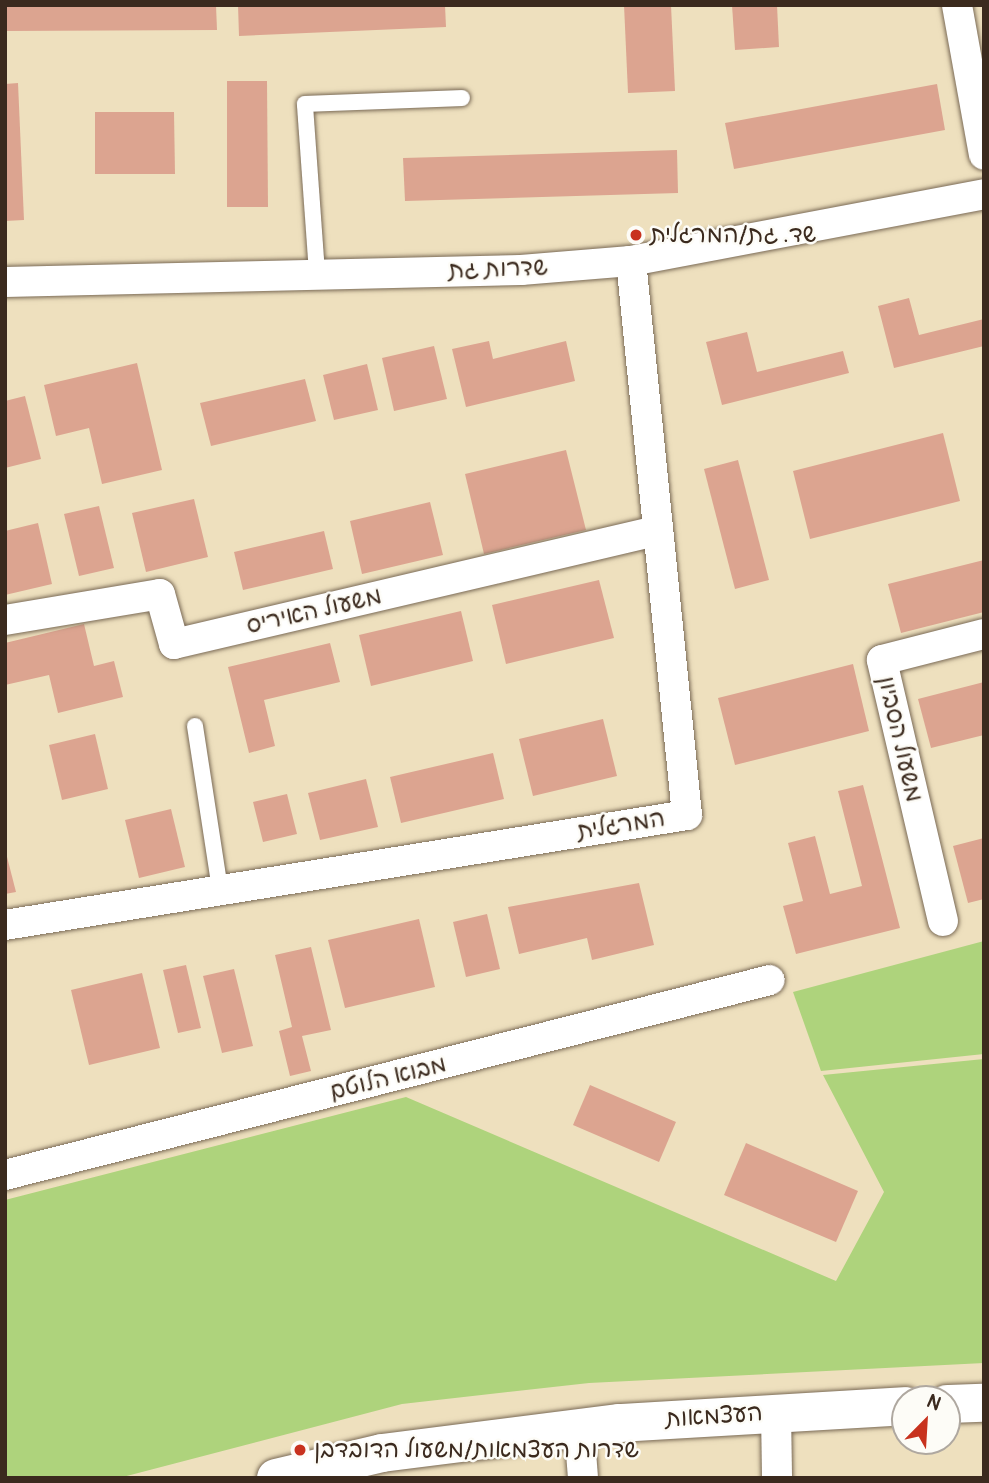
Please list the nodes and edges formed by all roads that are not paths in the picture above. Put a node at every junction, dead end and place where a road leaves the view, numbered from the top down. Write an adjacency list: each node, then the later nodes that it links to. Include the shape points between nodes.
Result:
1 (957, 5): 3 (street)
2 (462, 98): 6 (lane, via 305,104)
3 (984, 155)
4 (984, 194): 5 (street, שדרות גת)
5 (631, 261): 6 (street, שדרות גת); 8 (street, המרגלית)
6 (317, 273): 7 (street, שדרות גת)
7 (5, 282)
8 (657, 530): 9 (street, משעול האיריס, via 174,644 160,594); 12 (street, המרגלית, via 687,815)
9 (5, 621)
10 (984, 634): 13 (street, משעול הסביון, via 881,660)
11 (195, 726): 12 (lane)
12 (220, 890): 14 (street, המרגלית)
13 (943, 921)
14 (5, 925)
15 (770, 980): 16 (street, מבוא הלוטם)
16 (5, 1175)
17 (961, 1404): 18 (street)
18 (984, 1404)
19 (891, 1407): 20 (street, העצמאות)
20 (776, 1412): 21 (street, העצמאות); 24 (street)
21 (579, 1427): 22 (street, העצמאות, via 382,1453); 23 (street)
22 (276, 1478)
23 (583, 1478)
24 (777, 1478)

